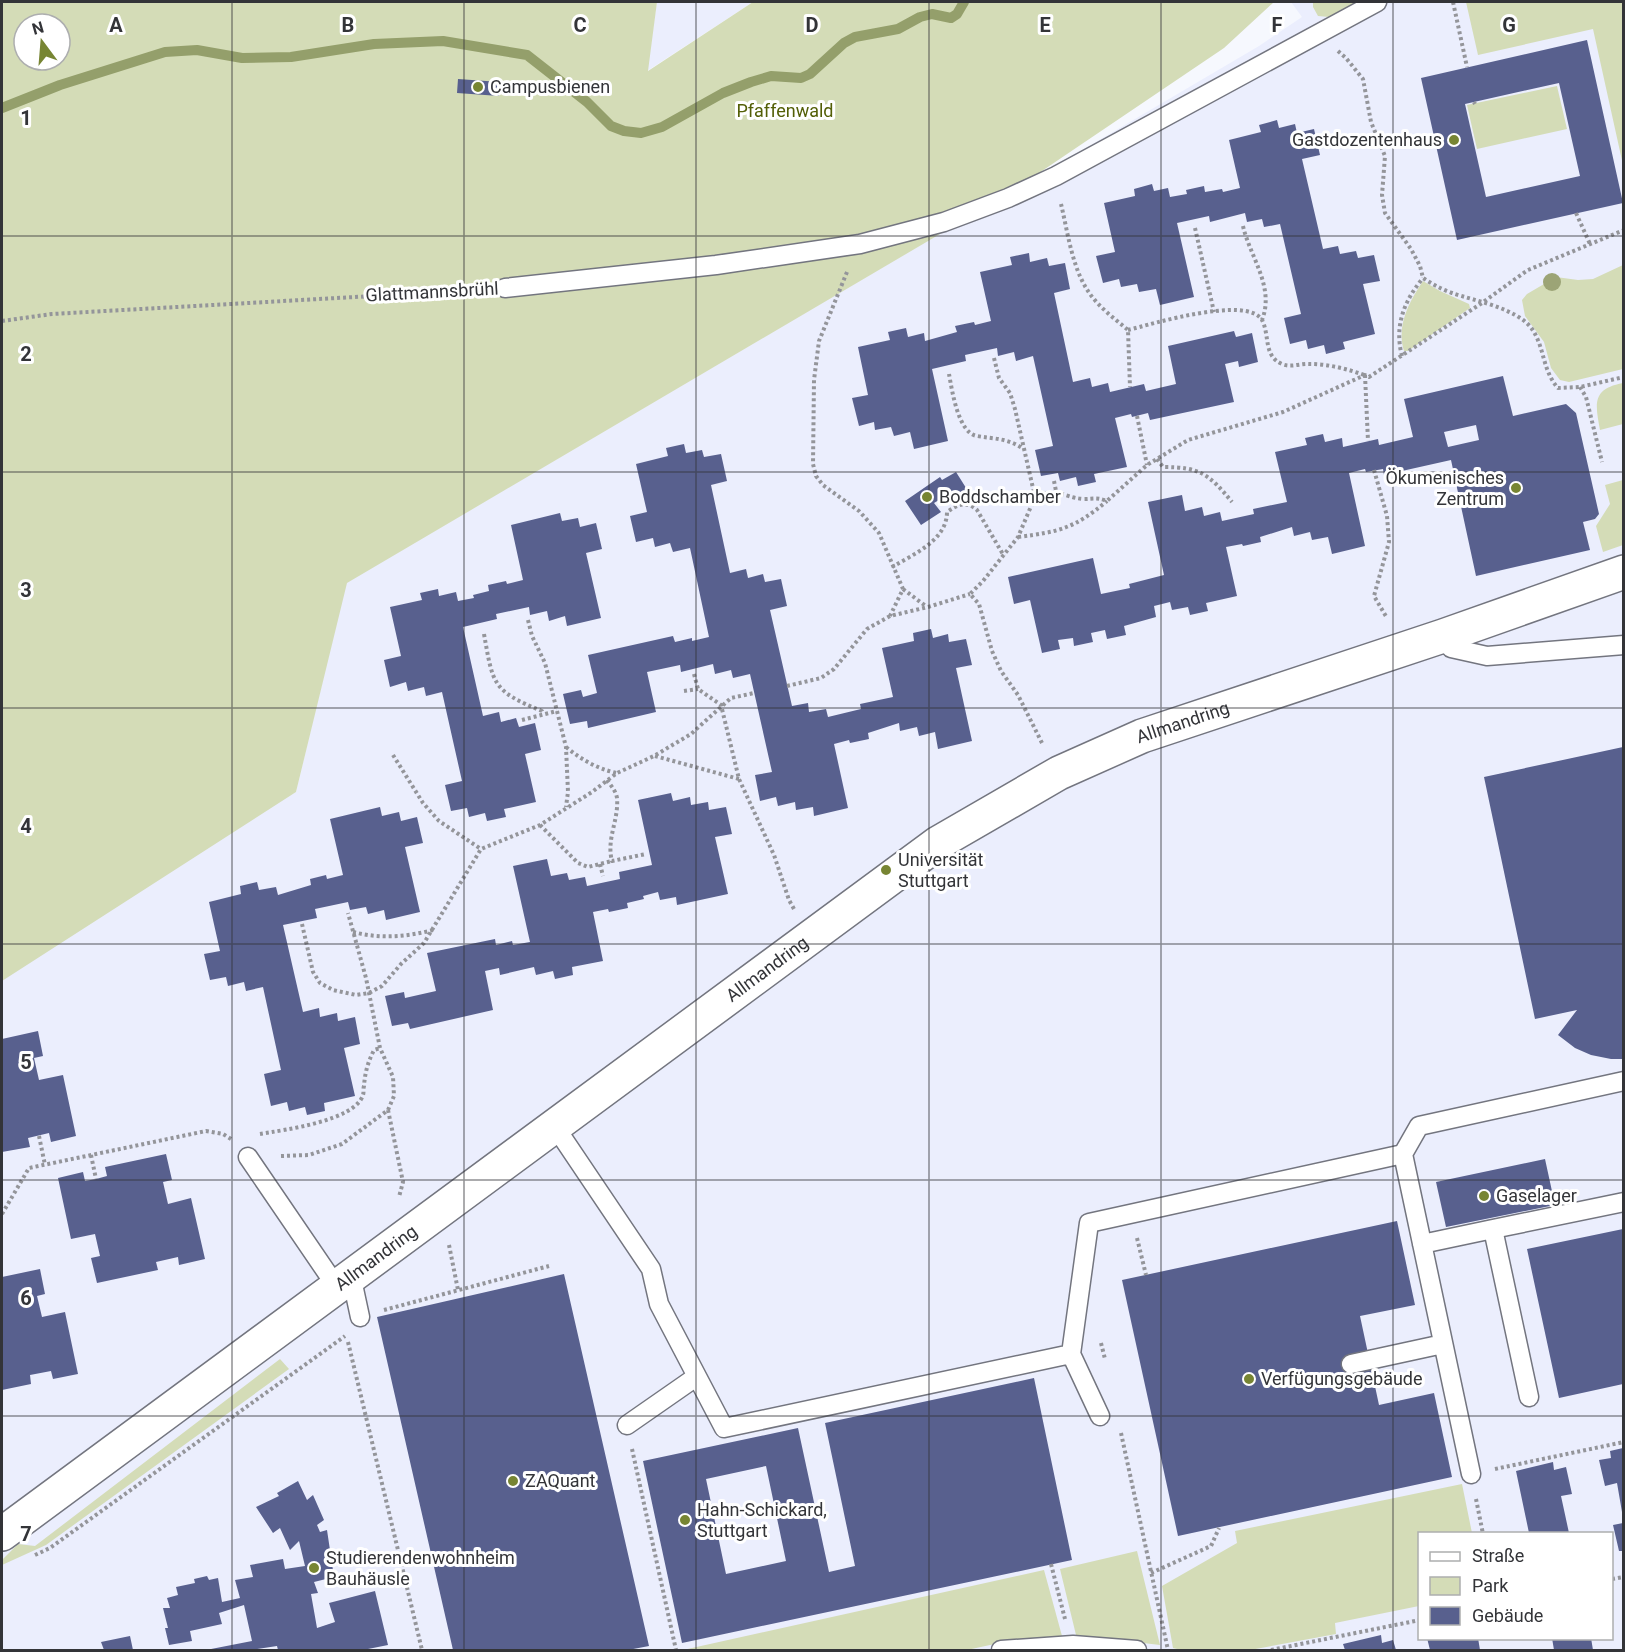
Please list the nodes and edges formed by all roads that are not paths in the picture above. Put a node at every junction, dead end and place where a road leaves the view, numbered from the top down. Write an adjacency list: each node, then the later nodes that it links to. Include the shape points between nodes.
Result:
1 (1377, 2): 2 (lane, Glattmannsbrühl, via 1056,176 944,222 860,244 716,265)
2 (505, 288)
3 (1623, 572): 4 (street, Allmandring)
4 (1443, 636): 5 (lane, via 1451,648 1487,656); 7 (street, Allmandring, via 1142,736 1059,773 938,843)
5 (1623, 645)
6 (1623, 1081): 8 (lane, via 1419,1126)
7 (555, 1125): 13 (street, Allmandring); 18 (lane, via 651,1269 659,1304)
8 (1403, 1154): 12 (lane); 16 (lane, via 1089,1223)
9 (248, 1157): 13 (lane)
10 (1623, 1202): 11 (lane)
11 (1493, 1229): 12 (lane); 19 (lane)
12 (1422, 1244): 15 (lane)
13 (343, 1281): 14 (lane); 23 (street, Allmandring)
14 (360, 1317)
15 (1443, 1344): 17 (lane); 22 (lane)
16 (1071, 1354): 18 (lane, via 724,1428); 20 (lane)
17 (1351, 1364)
18 (696, 1377): 21 (lane)
19 (1529, 1397)
20 (1100, 1416)
21 (627, 1425)
22 (1471, 1474)
23 (2, 1534)
24 (1001, 1650): 25 (lane, via 1073,1645)
25 (1137, 1650)

